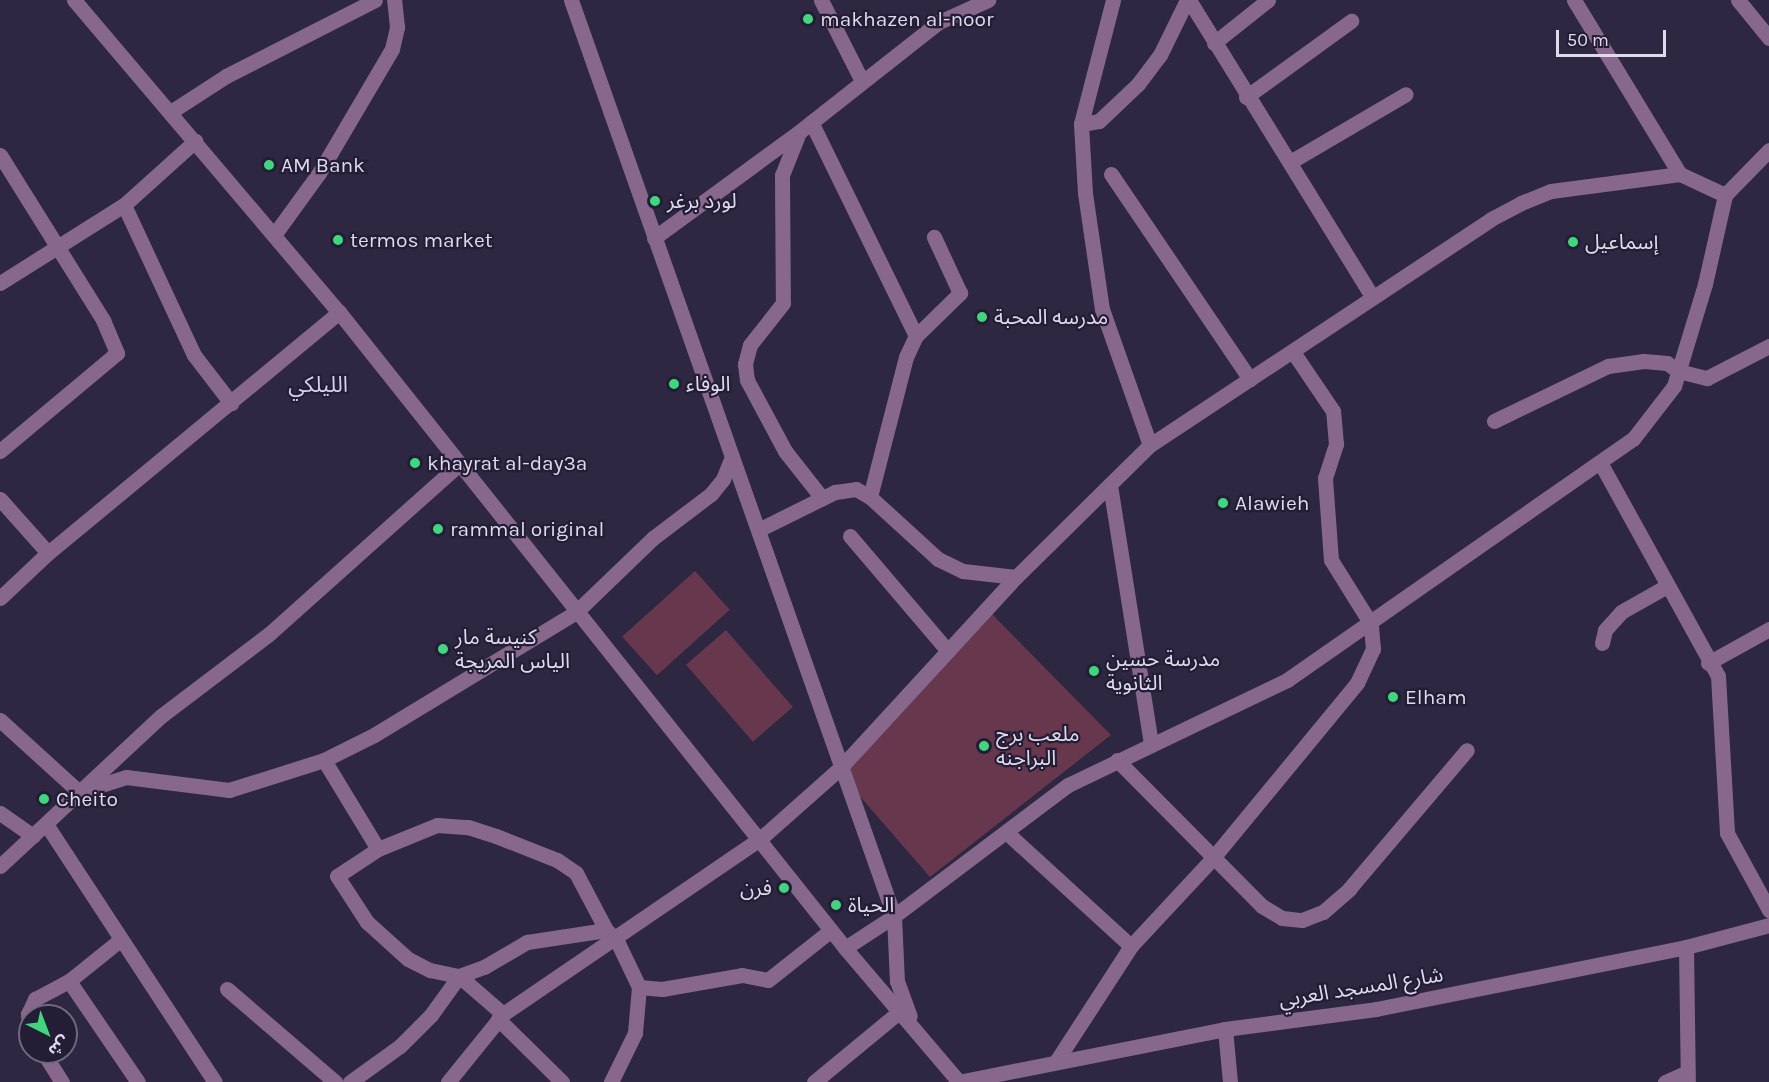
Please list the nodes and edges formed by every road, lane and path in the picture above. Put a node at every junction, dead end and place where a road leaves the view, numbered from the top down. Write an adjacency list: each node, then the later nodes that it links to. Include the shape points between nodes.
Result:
1 (74, 0): 20 (street)
2 (375, 0): 20 (street, via 226,76)
3 (394, 0): 31 (street, via 397,27 392,49 318,173)
4 (571, 0): 33 (street)
5 (821, 0): 17 (street)
6 (957, 0): 14 (street)
7 (988, 0): 14 (street)
8 (1113, 0): 21 (street)
9 (1188, 0): 16 (street); 21 (street, via 1160,55 1138,84 1099,122)
10 (1268, 0): 16 (street)
11 (1574, 0): 28 (street)
12 (1738, 0): 15 (street)
13 (1351, 21): 19 (street)
14 (939, 22): 17 (street)
15 (1769, 38)
16 (1214, 43): 19 (street)
17 (862, 81): 22 (street)
18 (1406, 94): 26 (street)
19 (1246, 97): 26 (street)
20 (172, 111): 23 (street)
21 (1081, 123): 45 (street, via 1092,260 1100,299)
22 (805, 127): 33 (street); 38 (street); 52 (street, via 782,175 783,303 750,345 745,364 747,380 785,451)
23 (195, 141): 30 (street); 31 (street)
24 (1769, 150): 29 (street)
25 (0, 155): 34 (street)
26 (1290, 162): 36 (street)
27 (1111, 174): 42 (street)
28 (1680, 174): 29 (street); 36 (street, via 1551,191 1491,219)
29 (1725, 195): 41 (street, via 1705,284)
30 (124, 205): 34 (street); 43 (street, via 194,355)
31 (274, 235): 37 (street)
32 (934, 237): 38 (street, via 960,293)
33 (654, 238): 47 (street)
34 (57, 248): 35 (street); 46 (street, via 103,320 117,353)
35 (0, 283)
36 (1372, 296): 40 (street)
37 (339, 312): 43 (street); 48 (street)
38 (916, 336): 51 (street, via 906,357)
39 (1769, 346): 41 (street, via 1707,378)
40 (1293, 352): 42 (street); 61 (street, via 1333,411 1336,444 1325,478 1331,560)
41 (1678, 370): 44 (street, via 1667,363 1644,361 1608,366); 49 (street, via 1674,386 1649,422)
42 (1250, 379): 45 (street)
43 (231, 403): 56 (street)
44 (1494, 421)
45 (1150, 445): 50 (street)
46 (0, 451)
47 (731, 459): 54 (street); 60 (street, via 711,494 658,533)
48 (459, 464): 60 (street); 72 (street, via 268,634 161,716)
49 (1600, 464): 58 (street); 61 (street, via 1554,492)
50 (1110, 485): 57 (street); 67 (street)
51 (870, 497): 52 (street, via 856,489); 57 (street, via 938,559 974,573)
52 (822, 498): 54 (street)
53 (0, 499): 56 (street)
54 (760, 529): 71 (street)
55 (850, 536): 64 (street)
56 (48, 553): 59 (street)
57 (1016, 577): 64 (street)
58 (1667, 586): 63 (street, via 1621,612 1605,630); 65 (street)
59 (0, 598)
60 (576, 612): 69 (street, via 374,735); 77 (street)
61 (1371, 624): 67 (street, via 1287,680); 79 (street, via 1373,649 1357,682)
62 (1769, 629): 65 (street)
63 (1602, 643)
64 (948, 651): 71 (street)
65 (1708, 663): 81 (street, via 1718,676 1722,699 1727,833)
66 (0, 720): 72 (street)
67 (1151, 743): 70 (street)
68 (1467, 750): 79 (street, via 1349,889 1312,918 1282,918 1262,906)
69 (324, 760): 72 (street, via 229,790 126,777); 78 (street)
70 (1117, 760): 75 (street, via 1068,785); 79 (street)
71 (841, 766): 77 (street); 82 (street)
72 (79, 792): 74 (street)
73 (0, 813): 76 (street)
74 (46, 824): 76 (street); 86 (street)
75 (1006, 832): 82 (street); 87 (street)
76 (33, 836): 80 (street)
77 (760, 838): 84 (street); 85 (street)
78 (378, 849): 85 (street, via 437,825 468,827 496,836 557,860 576,873); 90 (street, via 338,876 342,885 367,922 398,951 430,970)
79 (1212, 859): 87 (street)
80 (0, 866)
81 (1769, 910)
82 (894, 916): 89 (street); 98 (street, via 897,981)
83 (1769, 925): 88 (street, شارع المسجد العربي)
84 (831, 930): 89 (street); 92 (street, via 768,980 742,975 662,989)
85 (611, 935): 90 (street, via 527,942 484,967); 92 (street); 96 (street)
86 (120, 940): 91 (street); 104 (street)
87 (1131, 946): 99 (street)
88 (1686, 947): 97 (street, شارع المسجد العربي, via 1376,1009); 101 (street)
89 (845, 948): 95 (street)
90 (459, 976): 96 (street); 106 (street, via 431,1015 400,1046)
91 (69, 981): 94 (street); 103 (street)
92 (639, 987): 109 (street, via 635,1033)
93 (227, 989): 105 (street)
94 (33, 1004)
95 (900, 1011): 98 (street); 110 (street)
96 (501, 1016): 107 (street); 108 (street)
97 (1225, 1029): 99 (street, شارع المسجد العربي); 112 (street)
98 (918, 1033): 111 (street)
99 (1057, 1060): 111 (street, شارع المسجد العربي)
100 (51, 1064): 102 (street)
101 (1687, 1077): 113 (street)
102 (62, 1082)
103 (138, 1082)
104 (215, 1082)
105 (335, 1082)
106 (350, 1082)
107 (448, 1082)
108 (562, 1082)
109 (611, 1082)
110 (814, 1082)
111 (958, 1082)
112 (1230, 1082)
113 (1665, 1082)

